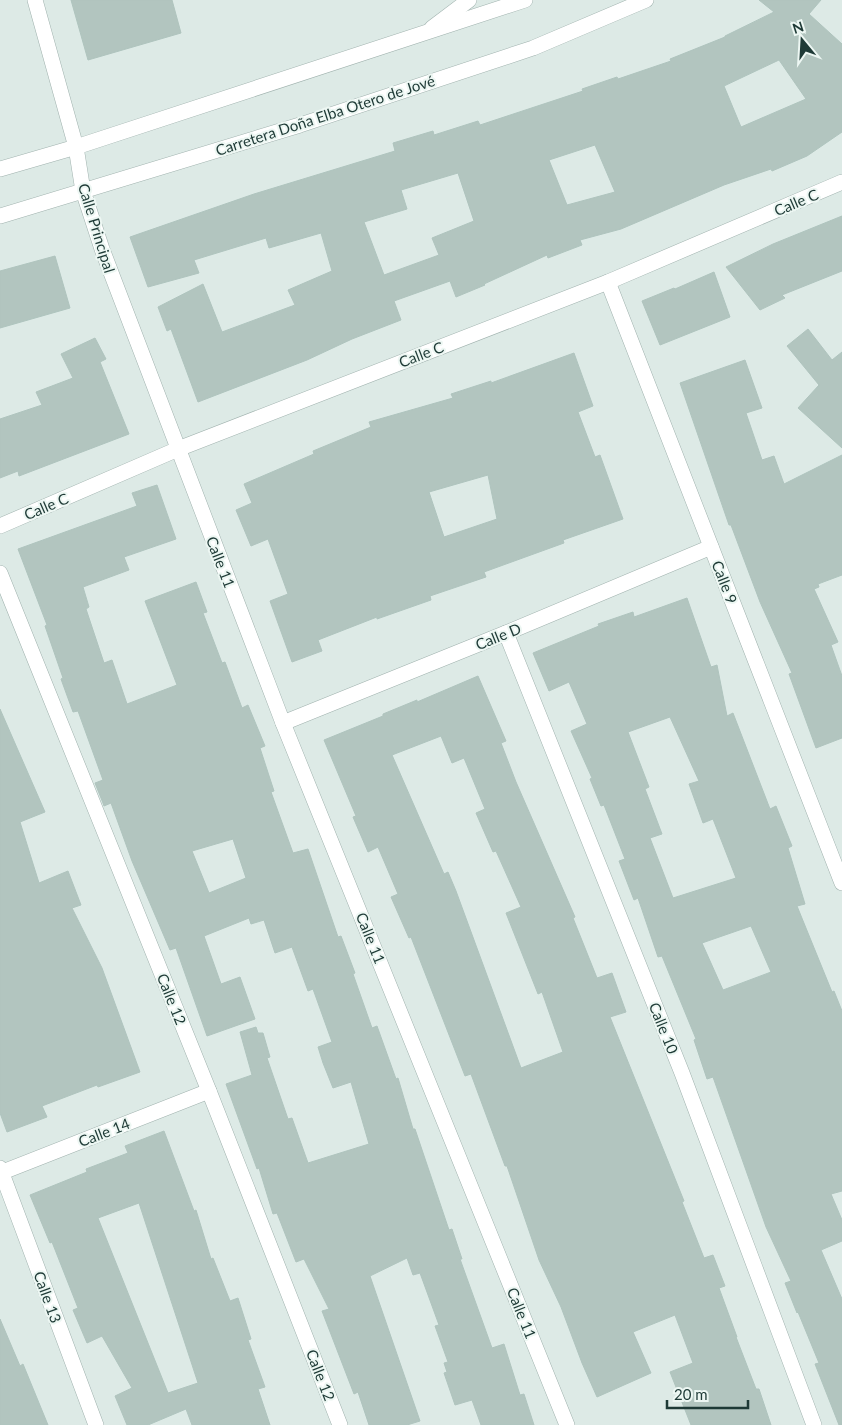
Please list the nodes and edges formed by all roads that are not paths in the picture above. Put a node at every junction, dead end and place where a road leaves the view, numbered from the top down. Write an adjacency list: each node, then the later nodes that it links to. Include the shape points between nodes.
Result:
1 (36, 0): 6 (street, Calle Principal)
2 (469, 0): 5 (street)
3 (525, 0): 5 (street)
4 (646, 0): 9 (street, Carretera Doña Elba Otero de Jové, via 533,48 300,125)
5 (424, 34): 6 (street)
6 (76, 147): 7 (street); 9 (street, Calle Principal)
7 (0, 169)
8 (842, 182): 11 (street, Calle C)
9 (84, 191): 10 (street, Carretera Doña Elba Otero de Jové); 12 (street, Calle Principal, via 102,249)
10 (0, 216)
11 (608, 282): 12 (street, Calle C); 14 (street, Calle 9)
12 (178, 449): 13 (street, Calle C); 17 (street, Calle 11)
13 (0, 526)
14 (711, 547): 16 (street, Calle D); 18 (street, Calle 9)
15 (0, 573): 19 (street, Calle 12)
16 (506, 634): 17 (street, Calle D); 24 (street, Calle 10, via 682,1073)
17 (283, 723): 23 (street, Calle 11)
18 (842, 883)
19 (209, 1091): 20 (street, Calle 14); 22 (street, Calle 12)
20 (1, 1171): 21 (street, Calle 13)
21 (96, 1425)
22 (340, 1425)
23 (567, 1425)
24 (814, 1425)

